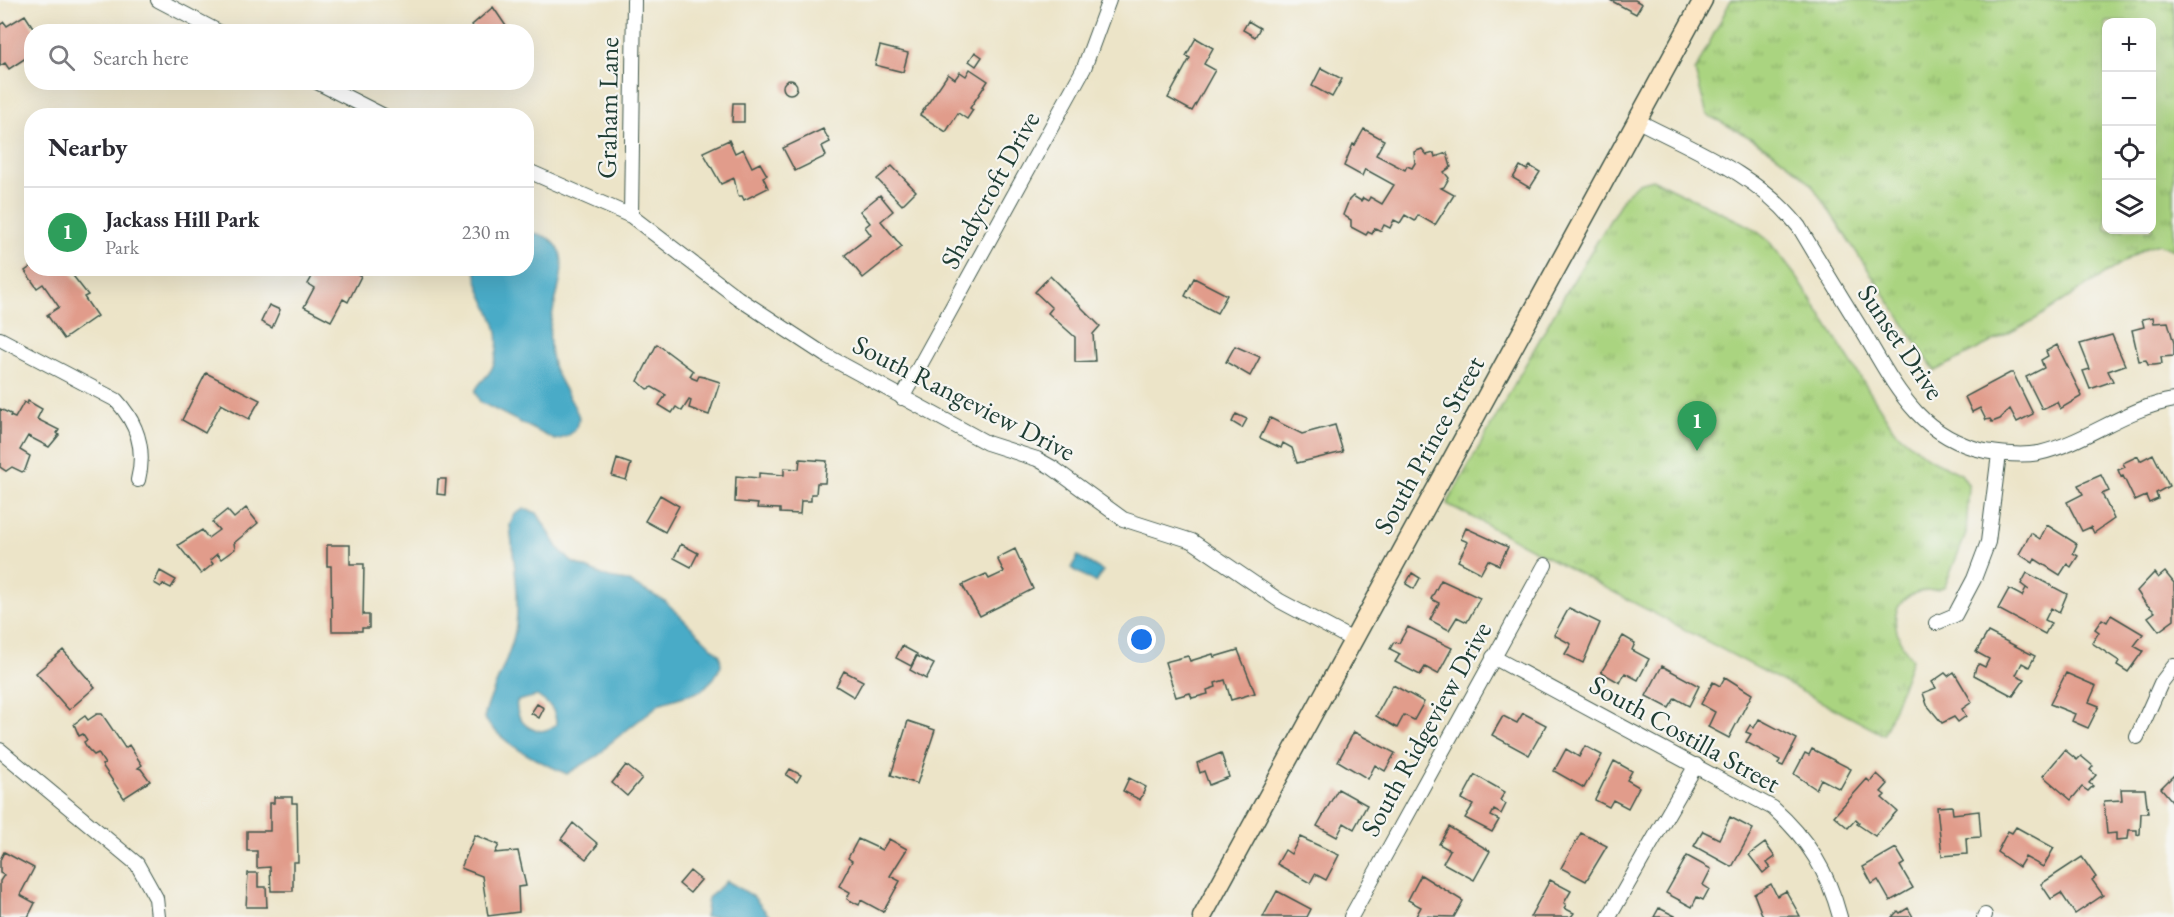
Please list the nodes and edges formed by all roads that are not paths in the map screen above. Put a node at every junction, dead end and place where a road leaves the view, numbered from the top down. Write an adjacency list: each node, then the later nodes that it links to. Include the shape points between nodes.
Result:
1 (158, 0): 5 (street)
2 (634, 0): 10 (street, Graham Lane)
3 (1109, 0): 12 (street, Shadycroft Drive, via 1084,68)
4 (1703, 0): 8 (street, South Prince Street)
5 (204, 24)
6 (333, 90): 7 (street)
7 (368, 108)
8 (1638, 121): 14 (street, Sunset Drive, via 1733,170 1783,206 1896,387 1917,414 1953,442); 18 (street, South Prince Street)
9 (534, 174): 10 (street, South Rangeview Drive)
10 (631, 216): 12 (street, South Rangeview Drive, via 764,316)
11 (0, 339): 15 (street, via 116,400 130,415 139,437 142,457)
12 (902, 398): 18 (street, South Rangeview Drive, via 987,443 1037,459 1122,519 1192,541 1280,601)
13 (2174, 400): 14 (street, Sunset Drive, via 2117,418 2058,447 2037,453)
14 (1999, 454): 17 (street, via 1991,524 1981,562 1955,615)
15 (138, 480)
16 (1545, 565): 19 (street, South Ridgeview Drive)
17 (1936, 623)
18 (1353, 640): 25 (street, South Prince Street)
19 (1493, 657): 23 (street, South Costilla Street); 26 (street, South Ridgeview Drive)
20 (2174, 666): 21 (street, via 2161,683)
21 (2137, 737)
22 (0, 750): 24 (street, via 137,864 156,898)
23 (1696, 765): 27 (street); 28 (street, South Costilla Street, via 1773,808 1794,827 1825,872)
24 (158, 917)
25 (1202, 917)
26 (1351, 917)
27 (1609, 917)
28 (1840, 917)

